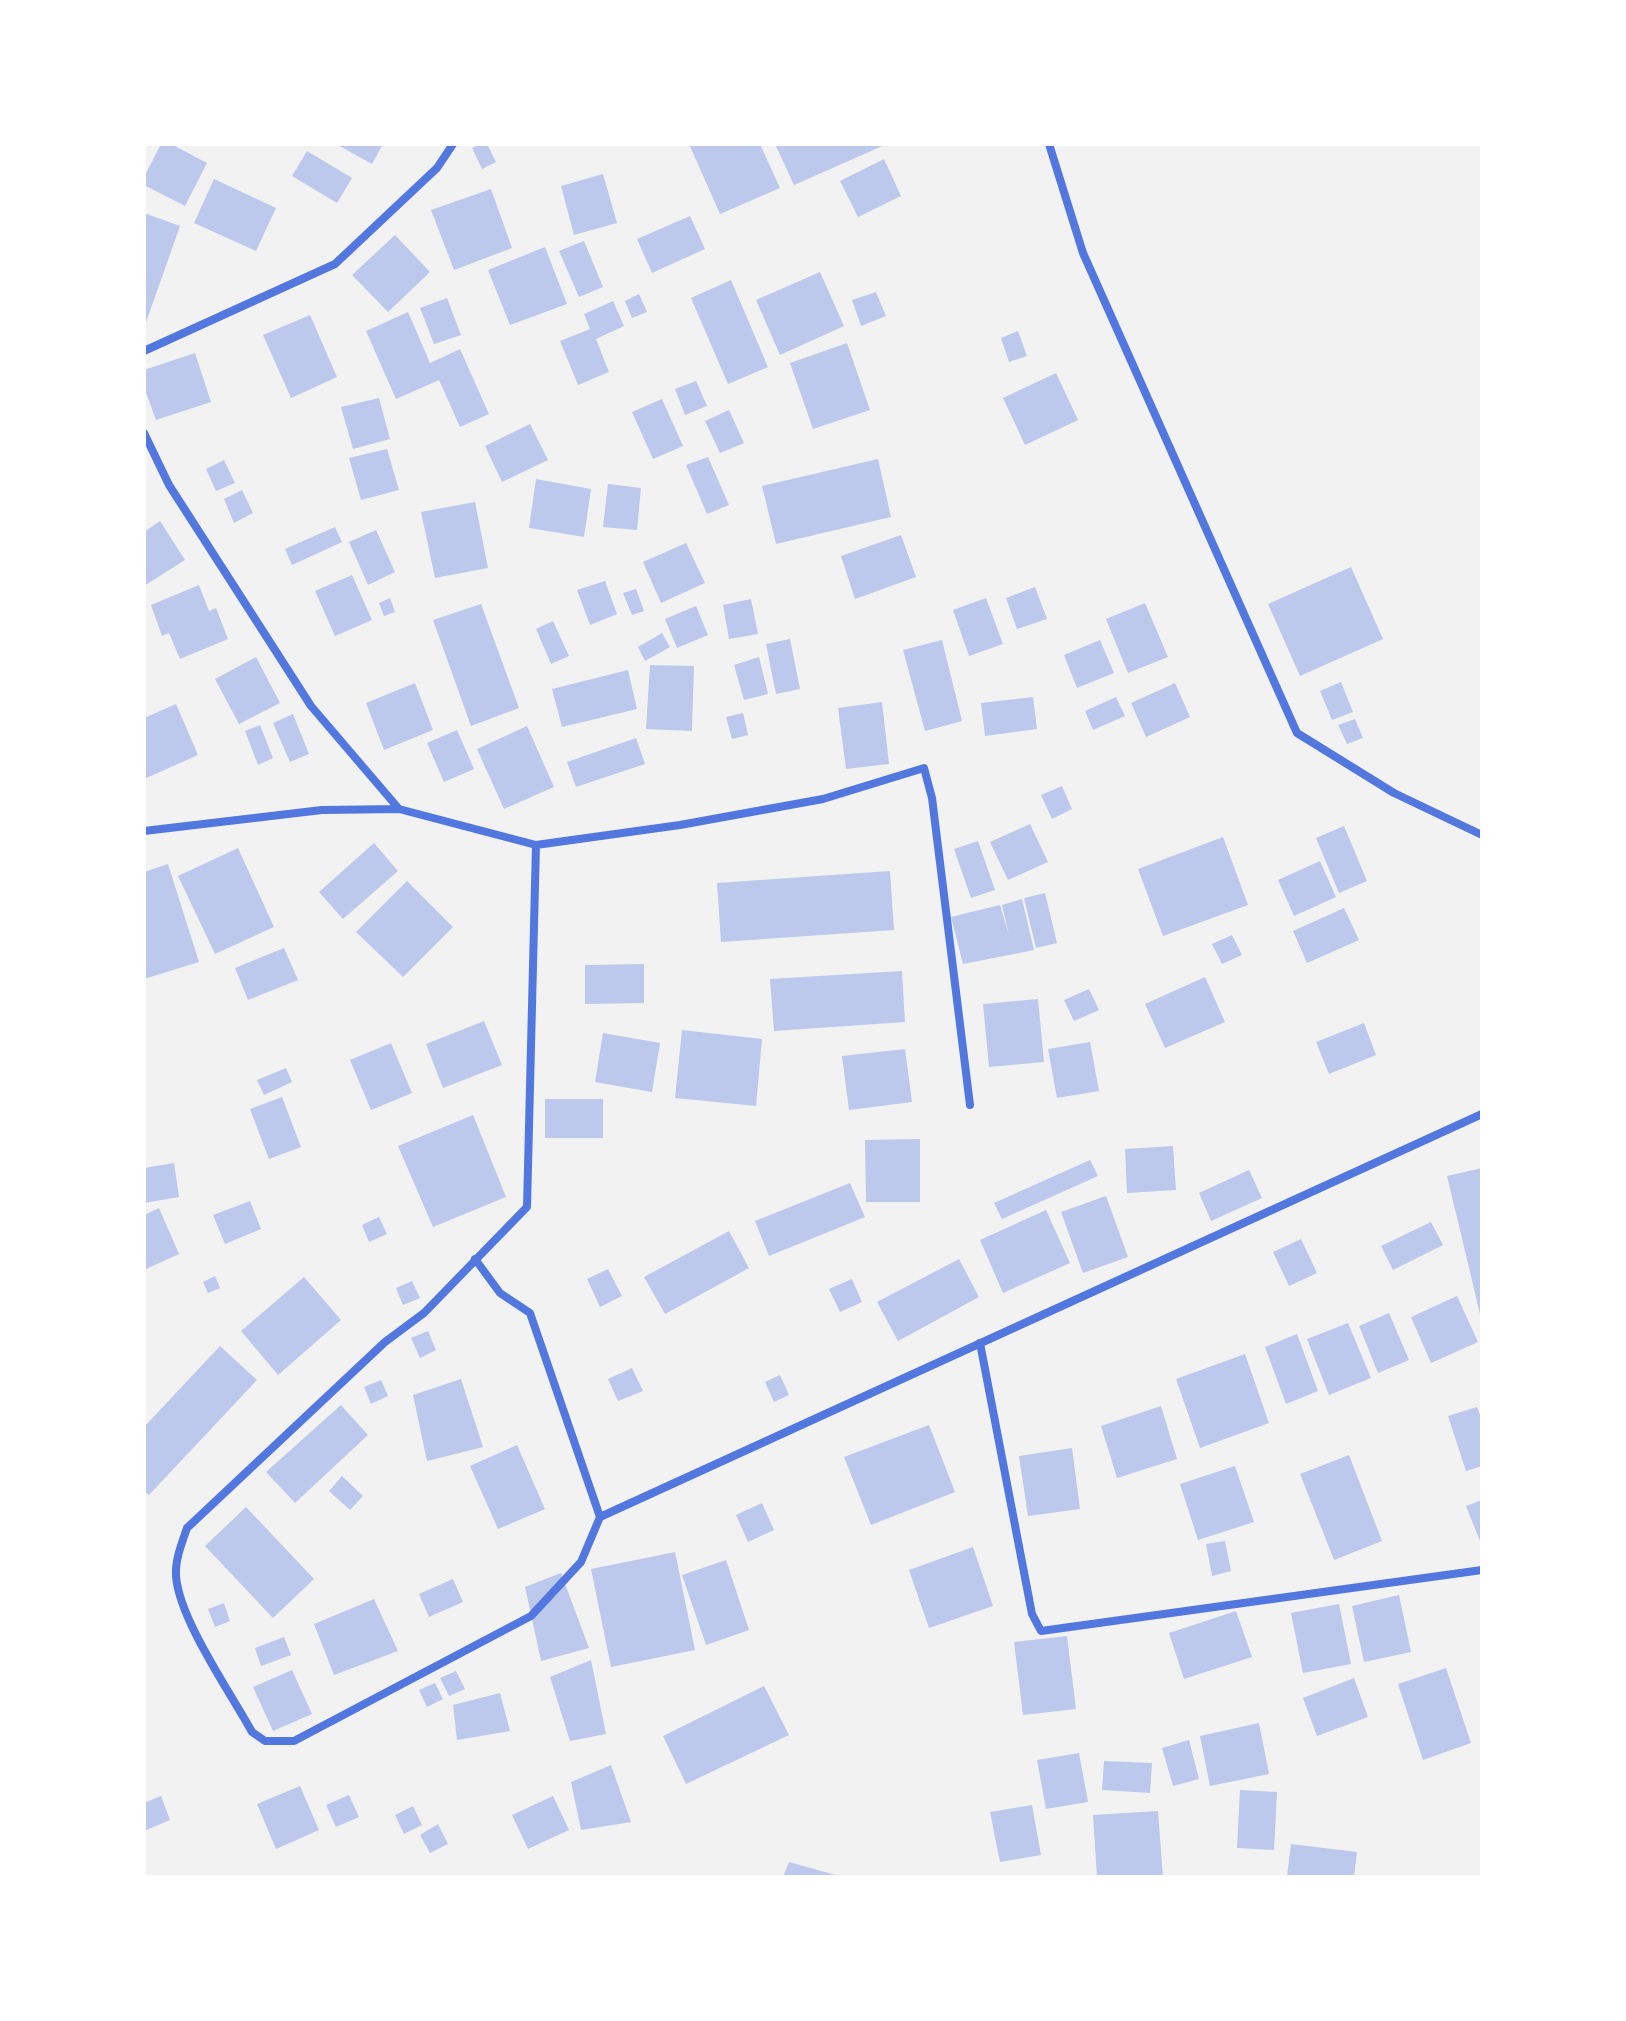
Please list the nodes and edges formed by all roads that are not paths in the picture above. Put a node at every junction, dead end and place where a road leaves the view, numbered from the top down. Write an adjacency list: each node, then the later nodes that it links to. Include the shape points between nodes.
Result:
1 (453, 144): 3 (street, via 437,168 335,264)
2 (1049, 144): 7 (street, via 1083,253 1297,733 1394,793)
3 (144, 351)
4 (144, 433): 5 (street, via 169,485 311,706)
5 (399, 809): 6 (street, via 322,810); 8 (street)
6 (144, 831)
7 (1482, 835)
8 (536, 845): 9 (street, via 823,799 924,768); 11 (street, via 527,1207)
9 (970, 1105)
10 (1482, 1114): 12 (street)
11 (475, 1259): 13 (street, via 500,1293 530,1313); 13 (street, via 424,1313 385,1342 187,1528 176,1575 181,1604 252,1732 277,1743 294,1741 531,1616 581,1562)
12 (980, 1343): 13 (street); 14 (street, via 1032,1614 1041,1631)
13 (600, 1517)
14 (1482, 1570)

